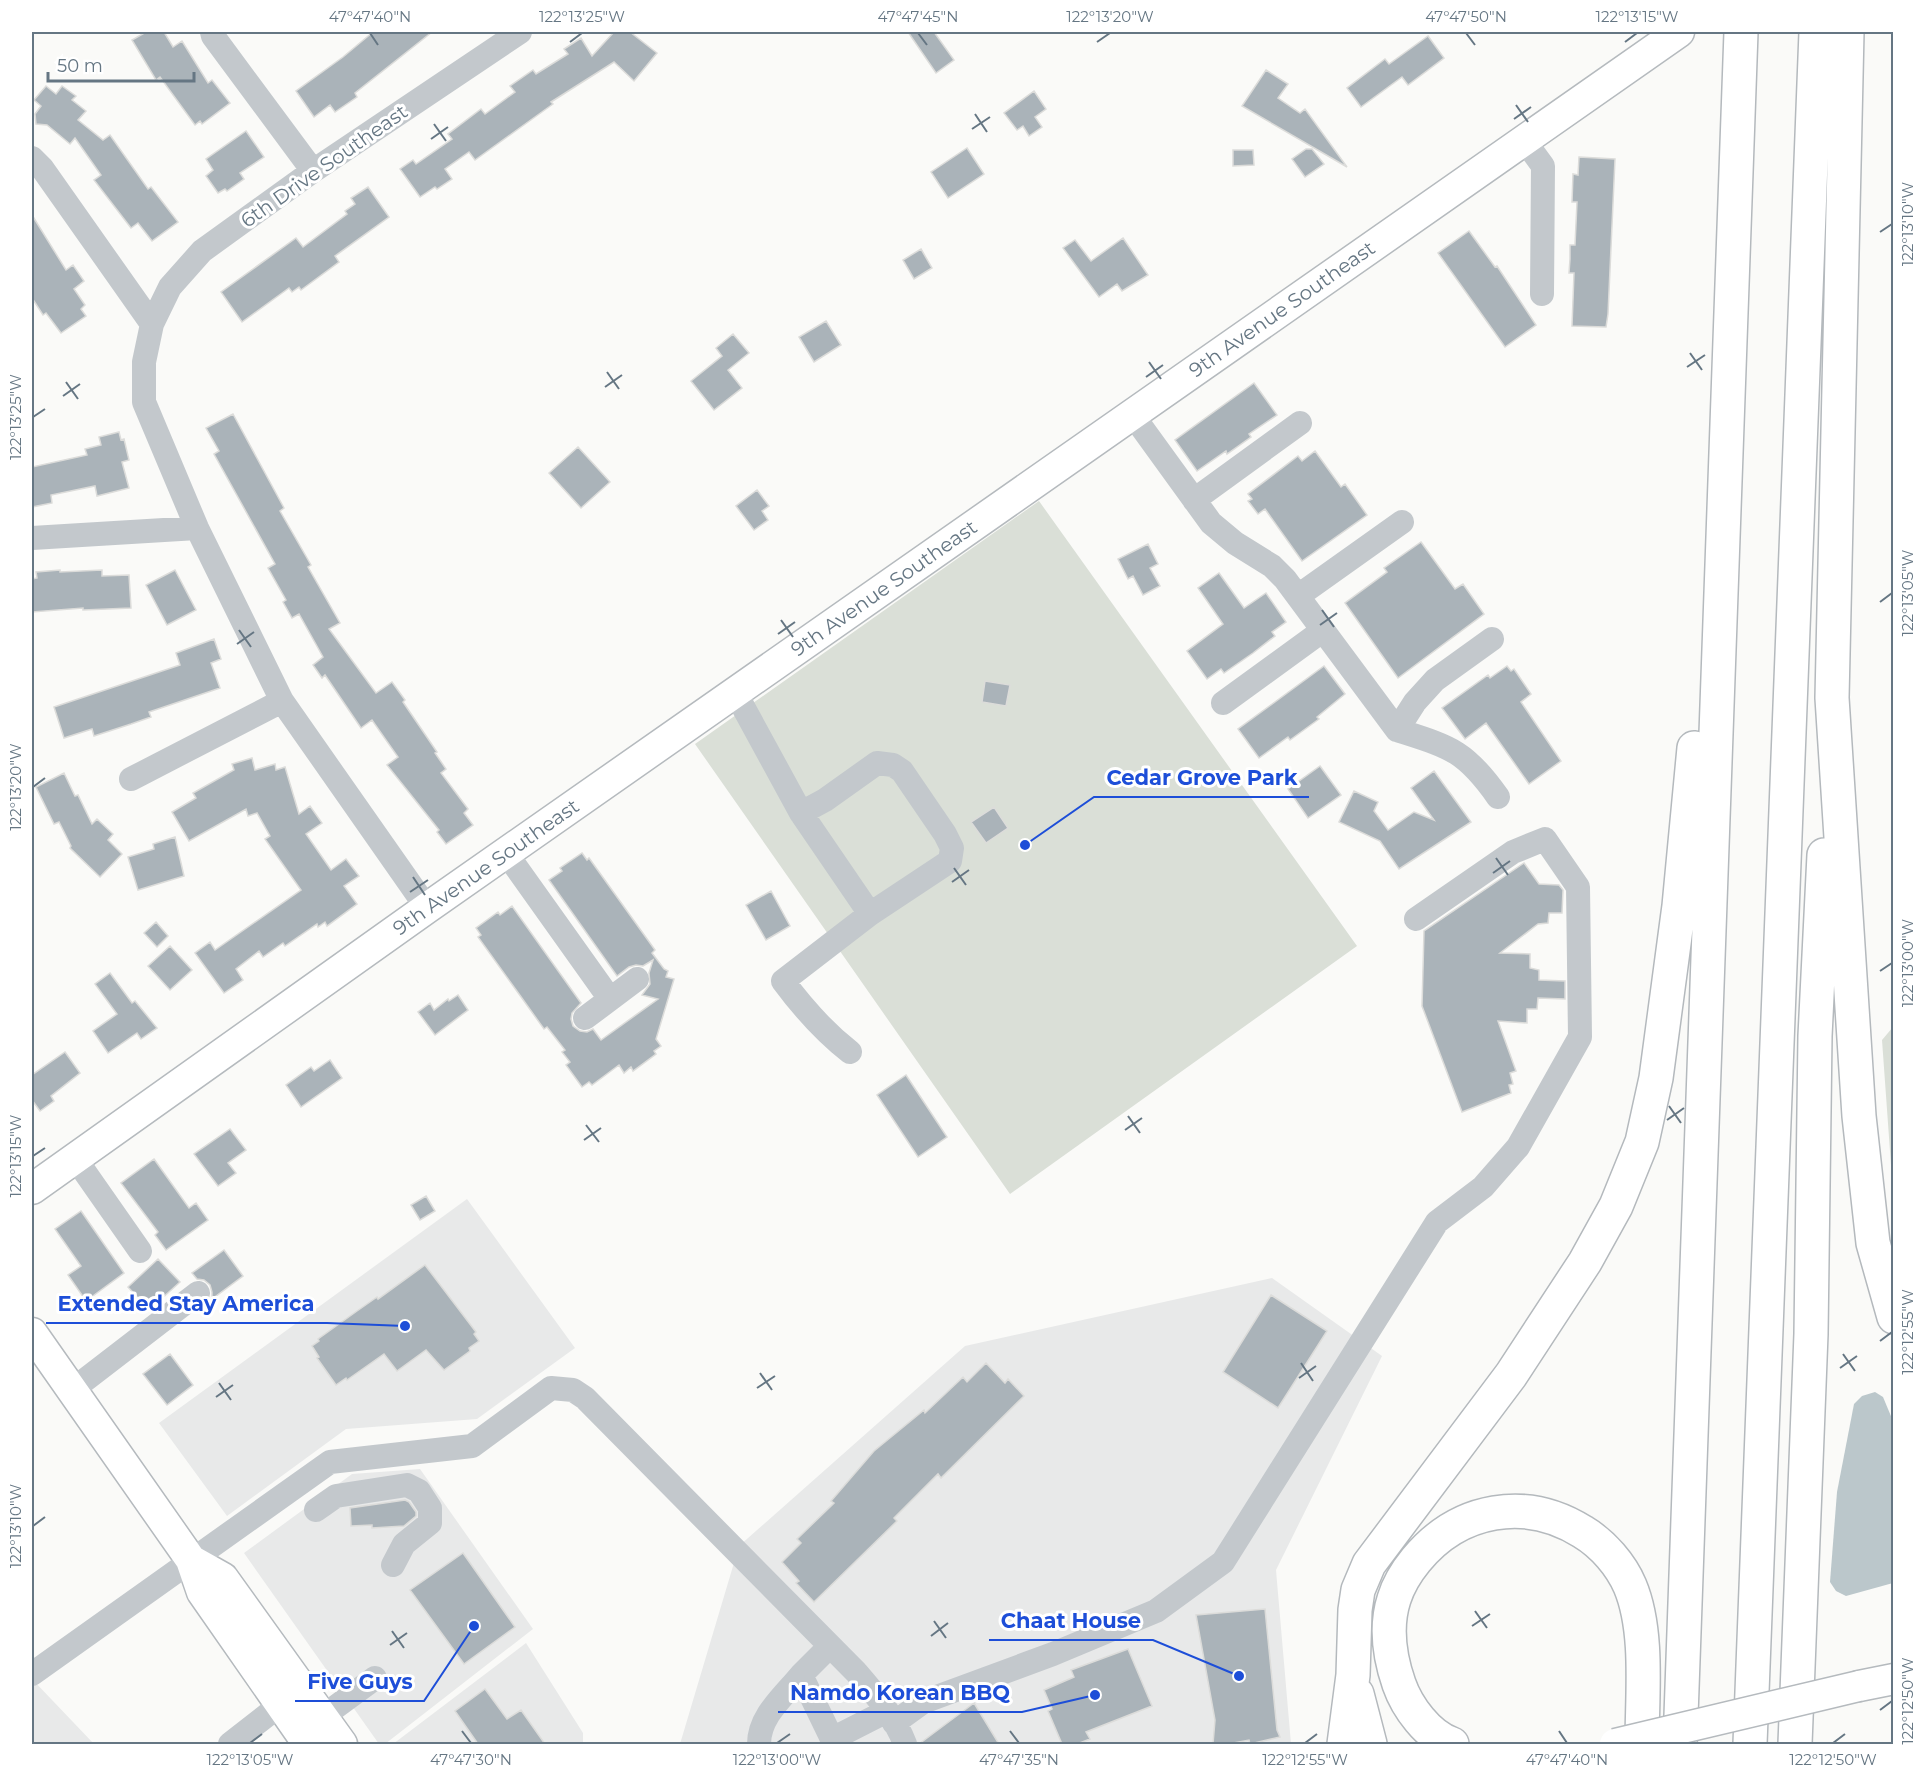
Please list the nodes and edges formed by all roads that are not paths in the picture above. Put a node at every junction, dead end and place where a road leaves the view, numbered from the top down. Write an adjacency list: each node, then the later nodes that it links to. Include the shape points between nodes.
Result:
1 (212, 32): 10 (street)
2 (520, 32): 10 (street, 6th Drive Southeast)
3 (1676, 32): 8 (main road, 9th Avenue Southeast)
4 (1802, 32): 71 (highway)
5 (1816, 32): 72 (highway)
6 (1847, 32): 24 (highway)
7 (1748, 39): 13 (highway); 70 (highway)
8 (1524, 140): 11 (street, via 1543,166); 14 (main road, 9th Avenue Southeast)
9 (32, 158): 12 (street)
10 (313, 171): 12 (street, 6th Drive Southeast, via 202,251 170,286)
11 (1542, 294)
12 (153, 324): 18 (street, 6th Drive Southeast, via 144,362 144,402)
13 (1729, 376): 52 (highway, via 1679,906 1656,1078 1642,1142 1616,1206 1586,1262 1511,1375 1369,1564 1355,1610); 69 (highway)
14 (1132, 414): 16 (street); 23 (main road, 9th Avenue Southeast)
15 (1300, 423): 16 (street)
16 (1194, 500): 20 (street, via 1211,523 1272,566)
17 (1402, 522): 20 (street)
18 (197, 528): 19 (street); 25 (street, 6th Drive Southeast)
19 (32, 538)
20 (1298, 596): 21 (street)
21 (1322, 631): 26 (street); 27 (street)
22 (1492, 639): 27 (street, via 1435,680)
23 (735, 692): 30 (street); 31 (main road, 9th Avenue Southeast)
24 (1832, 698): 43 (highway, via 1859,1116 1873,1243); 73 (highway, via 1815,1036 1811,1334)
25 (282, 701): 28 (street); 32 (street, 6th Drive Southeast)
26 (1222, 703)
27 (1397, 730): 29 (street, via 1457,752 1483,775)
28 (131, 779)
29 (1498, 797)
30 (801, 813): 33 (street); 33 (street, via 877,763 903,771 945,834 952,848 950,861)
31 (506, 853): 32 (main road, 9th Avenue Southeast); 36 (street)
32 (427, 908): 39 (main road, 9th Avenue Southeast)
33 (870, 914): 38 (street, via 783,981 827,1035)
34 (1416, 919): 57 (street, via 1513,852 1545,839 1578,887 1580,1037 1518,1147 1483,1187 1437,1222 1223,1562 1156,1611)
35 (637, 980): 36 (street)
36 (610, 999): 37 (street)
37 (585, 1018)
38 (850, 1052)
39 (75, 1158): 40 (main road, 9th Avenue Southeast); 41 (street)
40 (32, 1189)
41 (140, 1251)
42 (198, 1293): 45 (street)
43 (1893, 1317)
44 (32, 1333): 45 (main road)
45 (72, 1390): 47 (main road)
46 (316, 1510): 48 (street, via 336,1496 407,1485 419,1491 430,1508 430,1523 405,1544)
47 (191, 1560): 49 (street, via 330,1462 472,1446 551,1388 573,1390); 50 (street); 55 (main road, via 202,1592); 56 (main road, via 223,1578)
48 (393, 1565)
49 (830, 1646): 51 (street); 57 (street)
50 (32, 1674)
51 (801, 1675): 58 (street); 62 (street, via 766,1717 759,1732)
52 (1353, 1675): 64 (highway); 65 (highway)
53 (375, 1678): 56 (street)
54 (1893, 1679): 67 (main road, bridge)
55 (280, 1705): 59 (street); 60 (main road)
56 (322, 1717): 61 (main road)
57 (891, 1717): 58 (street); 63 (street)
58 (833, 1742)
59 (230, 1744)
60 (308, 1744)
61 (342, 1744)
62 (759, 1744)
63 (905, 1744)
64 (1344, 1744)
65 (1370, 1744)
66 (1452, 1744): 68 (highway, via 1429,1729 1402,1692 1390,1647 1394,1599 1409,1569 1443,1533 1464,1522 1504,1511 1550,1516 1570,1524 1593,1538 1613,1558 1630,1584 1641,1636)
67 (1616, 1744)
68 (1642, 1744)
69 (1680, 1744)
70 (1696, 1744)
71 (1741, 1744)
72 (1750, 1744)
73 (1795, 1744)

